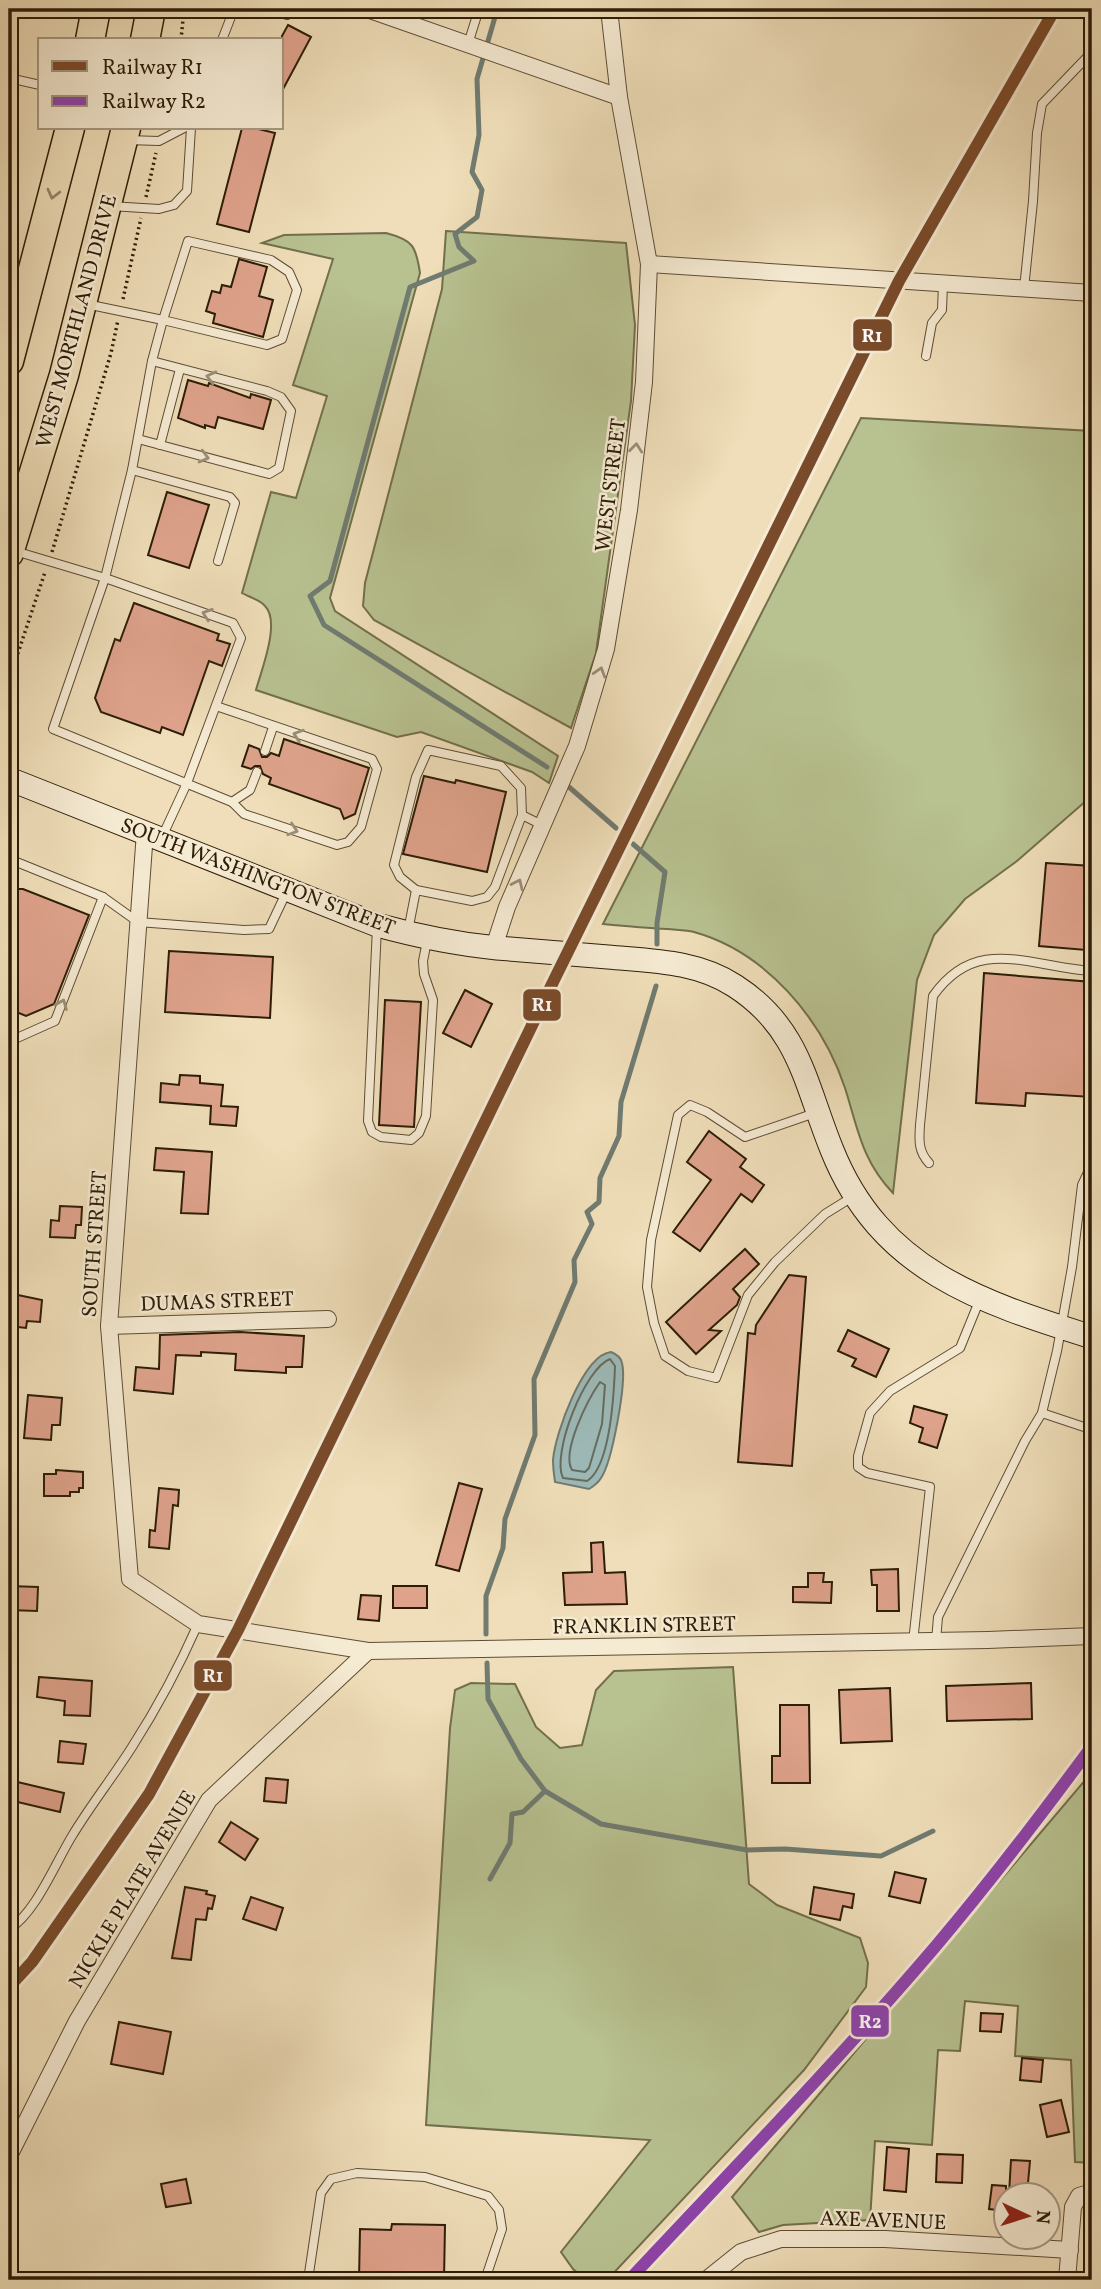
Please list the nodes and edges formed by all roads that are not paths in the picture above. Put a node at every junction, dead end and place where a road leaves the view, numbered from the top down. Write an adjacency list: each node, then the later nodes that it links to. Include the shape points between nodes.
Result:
1 (96, 9): 9 (highway)
2 (151, 9): 10 (highway)
3 (234, 9): 11 (lane)
4 (268, 9): 5 (lane, via 287,15)
5 (298, 9)
6 (367, 9): 12 (street)
7 (479, 9): 12 (lane)
8 (608, 9): 16 (street, WEST STREET)
9 (90, 38)
10 (145, 38)
11 (223, 38)
12 (471, 45): 16 (street)
13 (1092, 52): 24 (lane, via 1042,104)
14 (9, 78): 15 (lane)
15 (38, 85)
16 (619, 97): 22 (street, WEST STREET)
17 (69, 130): 28 (highway, one-way to 28)
18 (180, 130): 20 (lane, via 159,141)
19 (191, 130): 21 (lane, via 187,191 174,205 159,209)
20 (125, 134): 21 (highway, WEST MORTHLAND DRIVE)
21 (107, 206): 26 (highway, WEST MORTHLAND DRIVE)
22 (649, 264): 23 (street); 46 (street, WEST STREET, one-way to 22, via 577,746 606,649 642,395)
23 (943, 284): 24 (street); 29 (lane, via 942,310 932,323)
24 (1024, 289): 25 (street)
25 (1092, 293)
26 (83, 304): 27 (lane); 35 (highway, WEST MORTHLAND DRIVE)
27 (163, 320): 27 (lane, via 267,345 282,339 297,290 289,272 271,260 188,241); 30 (lane)
28 (10, 348)
29 (926, 356)
30 (152, 361): 31 (lane); 32 (lane)
31 (180, 369): 33 (lane); 33 (lane, one-way to 31, via 269,474 279,468 291,411 281,397)
32 (138, 439): 33 (lane); 34 (lane)
33 (160, 445)
34 (132, 470): 36 (lane, via 230,497 235,503); 37 (lane)
35 (9, 551): 37 (lane)
36 (218, 562)
37 (105, 578): 38 (lane, one-way to 37, via 241,638 233,623); 43 (lane, via 53,729)
38 (216, 706): 39 (lane); 43 (lane)
39 (273, 727): 40 (lane); 44 (lane, one-way to 39, via 244,814 337,845 348,842 361,827 377,769 372,759)
40 (265, 751)
41 (257, 772): 44 (lane, via 250,790)
42 (9, 779): 47 (main road, SOUTH WASHINGTON STREET)
43 (187, 783): 44 (lane); 47 (lane)
44 (232, 802)
45 (522, 815): 46 (lane); 50 (lane, via 487,897 472,901); 50 (lane, via 521,788 501,766 428,750 416,777 394,865)
46 (544, 826): 55 (street, WEST STREET, one-way to 46)
47 (153, 835): 49 (main road, SOUTH WASHINGTON STREET); 52 (street, SOUTH STREET)
48 (9, 859): 51 (lane)
49 (288, 889): 52 (lane, via 269,929); 53 (main road, SOUTH WASHINGTON STREET)
50 (416, 890): 54 (lane)
51 (103, 897): 52 (lane); 57 (lane, one-way to 51, via 17,1038 55,1021)
52 (138, 922): 64 (street, SOUTH STREET)
53 (377, 925): 54 (main road, SOUTH WASHINGTON STREET); 54 (lane, via 368,1121 372,1132 381,1137 411,1140 426,1116 433,1000)
54 (418, 935): 55 (main road, SOUTH WASHINGTON STREET)
55 (494, 947): 58 (main road, SOUTH WASHINGTON STREET, via 675,963 721,977 760,1004 783,1030)
56 (1092, 971): 59 (lane, via 980,959 944,980 933,996 920,1125 919,1146)
57 (9, 1037)
58 (818, 1112): 61 (main road, SOUTH WASHINGTON STREET); 61 (lane, via 745,1137 690,1105 678,1115 650,1240 647,1287 666,1356 688,1371 716,1378 748,1295 825,1214)
59 (929, 1163)
60 (1092, 1164): 65 (lane, via 1082,1185)
61 (855, 1195): 62 (main road, SOUTH WASHINGTON STREET, via 884,1231 922,1266)
62 (980, 1298): 65 (main road, SOUTH WASHINGTON STREET); 72 (lane, via 960,1348 890,1391 870,1413 858,1456 858,1467 867,1473 930,1487)
63 (328, 1319): 64 (street, DUMAS STREET)
64 (109, 1326): 69 (street, SOUTH STREET, via 131,1579)
65 (1061, 1327): 66 (main road, SOUTH WASHINGTON STREET); 67 (lane)
66 (1092, 1337)
67 (1042, 1413): 68 (lane); 71 (lane, via 937,1617)
68 (1084, 1427)
69 (198, 1624): 73 (street, FRANKLIN STREET); 74 (lane, via 132,1746 72,1835 41,1891)
70 (1092, 1636): 71 (street, FRANKLIN STREET)
71 (936, 1641): 72 (street, FRANKLIN STREET)
72 (913, 1642): 73 (street, FRANKLIN STREET)
73 (368, 1651): 75 (street, NICKLE PLATE AVENUE, via 208,1800 76,2021)
74 (9, 1929)
75 (9, 2156)
76 (1086, 2194): 77 (street, via 1073,2207)
77 (1070, 2250): 80 (street, AXE AVENUE, via 885,2239 782,2239 741,2252); 81 (street)
78 (308, 2280): 79 (lane, via 321,2193 331,2179 357,2173 425,2177 488,2196 499,2210 502,2229)
79 (485, 2280)
80 (706, 2280)
81 (1068, 2280)

